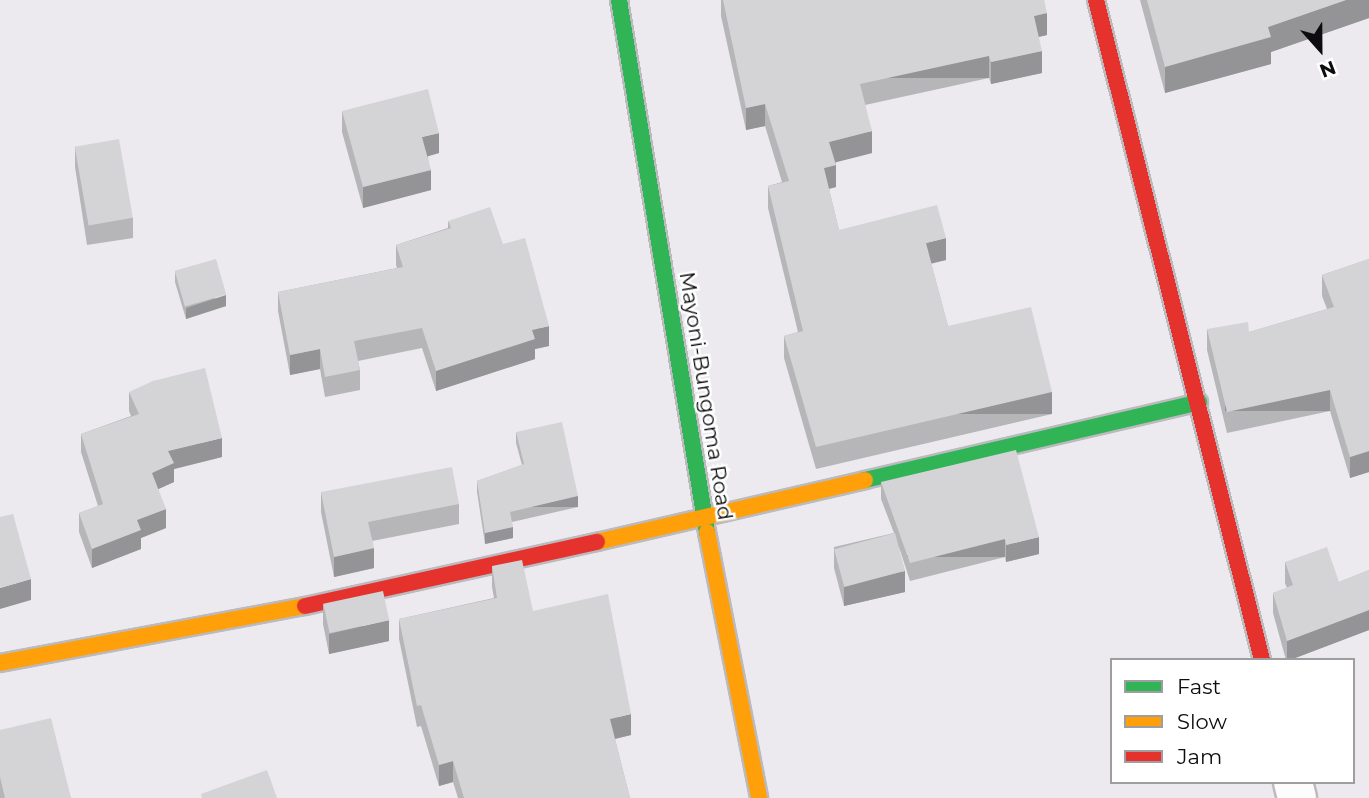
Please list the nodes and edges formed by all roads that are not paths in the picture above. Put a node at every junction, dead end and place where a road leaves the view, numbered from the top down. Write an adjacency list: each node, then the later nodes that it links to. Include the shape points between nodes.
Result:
1 (619, 0): 4 (street, Mayoni-Bungoma Road)
2 (1096, 0): 3 (street)
3 (1199, 402): 4 (street); 5 (street)
4 (704, 518): 6 (street, via 219,625); 7 (street, Mayoni-Bungoma Road)
5 (1262, 658)
6 (0, 663)
7 (760, 798)

